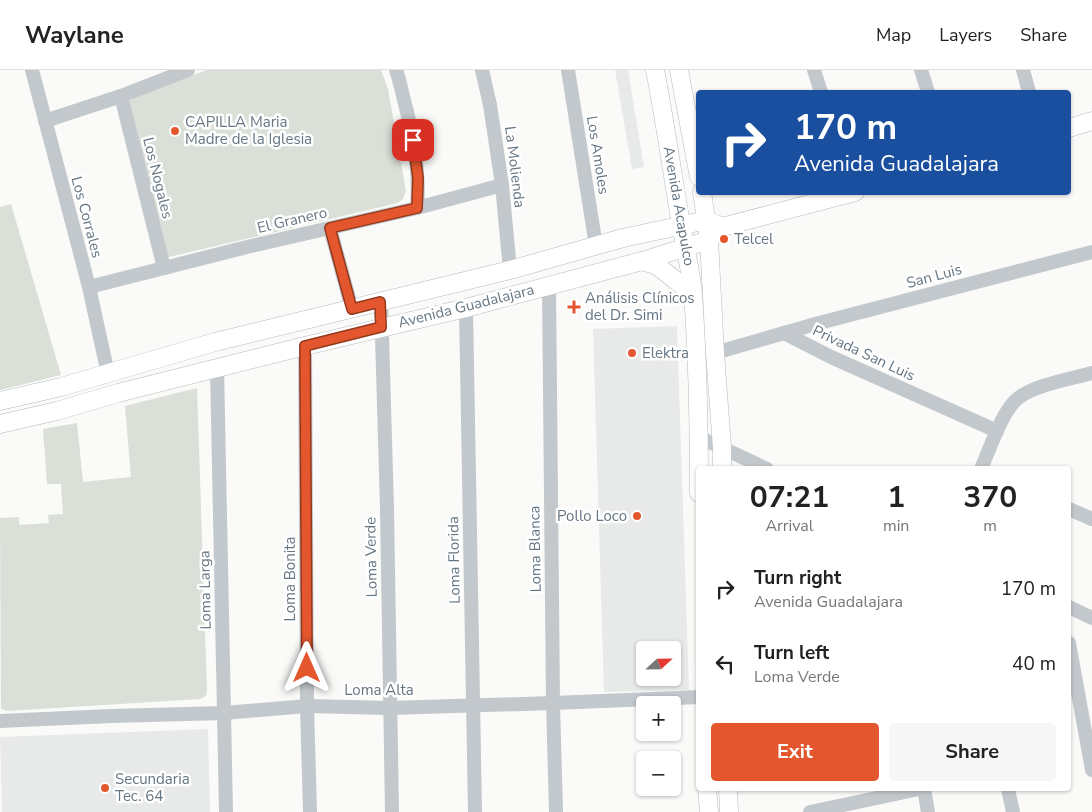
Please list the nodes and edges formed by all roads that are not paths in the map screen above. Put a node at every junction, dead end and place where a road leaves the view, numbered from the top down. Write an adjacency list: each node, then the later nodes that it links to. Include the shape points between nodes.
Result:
1 (32, 70): 15 (street, Los Corrales)
2 (188, 70): 14 (street)
3 (396, 70): 22 (street, via 416,159)
4 (482, 70): 19 (street, La Molienda)
5 (568, 70): 27 (street, Los Amoles)
6 (655, 70): 24 (main road, Avenida Acapulco)
7 (679, 70): 18 (main road, Avenida Acapulco)
8 (814, 70): 11 (street)
9 (921, 70): 12 (street)
10 (1022, 70): 13 (street)
11 (820, 90)
12 (927, 90)
13 (1028, 90)
14 (121, 96): 15 (street); 31 (street, Los Nogales)
15 (45, 121): 34 (street, Los Corrales)
16 (1092, 121): 17 (main road)
17 (1071, 127)
18 (696, 161)
19 (502, 185): 22 (street, El Granero); 32 (street, La Molienda)
20 (703, 195): 23 (main road, Avenida Acapulco)
21 (844, 195): 23 (main road, Avenida Guadalajara)
22 (417, 208): 25 (street, El Granero)
23 (714, 223): 24 (main road, Avenida Guadalajara); 26 (main road)
24 (681, 225): 27 (main road, Avenida Guadalajara); 28 (main road, Avenida Acapulco)
25 (330, 228): 31 (street, El Granero); 38 (street)
26 (710, 240): 28 (main road, Avenida Guadalajara); 42 (main road, Avenida Acapulco)
27 (596, 246): 32 (main road, Avenida Guadalajara)
28 (686, 247): 30 (main road, Avenida Guadalajara); 35 (main road, Avenida Acapulco)
29 (1092, 252): 40 (street, San Luis)
30 (642, 261): 33 (main road, Avenida Guadalajara); 35 (main road, via 656,265)
31 (164, 268): 34 (street, El Granero)
32 (510, 270): 36 (main road, Avenida Guadalajara)
33 (549, 286): 37 (main road, Avenida Guadalajara); 61 (street, Loma Blanca)
34 (88, 287): 45 (street, Los Corrales)
35 (693, 294): 49 (main road, Avenida Acapulco)
36 (380, 302): 38 (main road, Avenida Guadalajara); 39 (street, Loma Verde)
37 (466, 308): 39 (main road, Avenida Guadalajara); 62 (street, Loma Florida)
38 (352, 309): 45 (main road, Avenida Guadalajara, via 216,342)
39 (381, 327): 41 (main road, Avenida Guadalajara); 64 (street, Loma Verde)
40 (784, 333): 42 (street); 48 (street, Privada San Luis)
41 (305, 346): 43 (main road, Avenida Guadalajara); 63 (street, Loma Bonita)
42 (715, 353): 50 (main road, Avenida Acapulco)
43 (216, 368): 47 (main road, Avenida Guadalajara); 65 (street, Loma Larga)
44 (1092, 373): 48 (street, via 1023,394 1014,401)
45 (108, 374): 46 (main road, Avenida Guadalajara)
46 (0, 401)
47 (0, 424)
48 (997, 431): 54 (street)
49 (698, 437): 50 (street); 51 (main road, Avenida Acapulco)
50 (722, 447): 52 (main road, Avenida Acapulco); 53 (street)
51 (699, 466)
52 (722, 466)
53 (760, 466)
54 (982, 466)
55 (1071, 510): 56 (street)
56 (1092, 519)
57 (1071, 608): 58 (street)
58 (1092, 618)
59 (1071, 654): 67 (street)
60 (696, 697): 61 (street, Loma Alta)
61 (553, 704): 62 (street, Loma Alta); 77 (street, Loma Blanca)
62 (472, 705): 64 (street, Loma Alta); 76 (street, Loma Florida)
63 (307, 706): 64 (street, Loma Alta); 65 (street, Loma Alta); 74 (street, Loma Bonita)
64 (390, 708): 75 (street, Loma Verde)
65 (224, 713): 66 (street, Loma Alta); 73 (street, Loma Larga)
66 (0, 721)
67 (1092, 770)
68 (707, 791): 78 (main road)
69 (728, 791): 79 (main road)
70 (910, 791): 80 (street)
71 (924, 791): 81 (street)
72 (1008, 791): 82 (street)
73 (226, 812)
74 (310, 812)
75 (392, 812)
76 (475, 812)
77 (556, 812)
78 (709, 812)
79 (729, 812)
80 (810, 812)
81 (928, 812)
82 (1013, 812)

